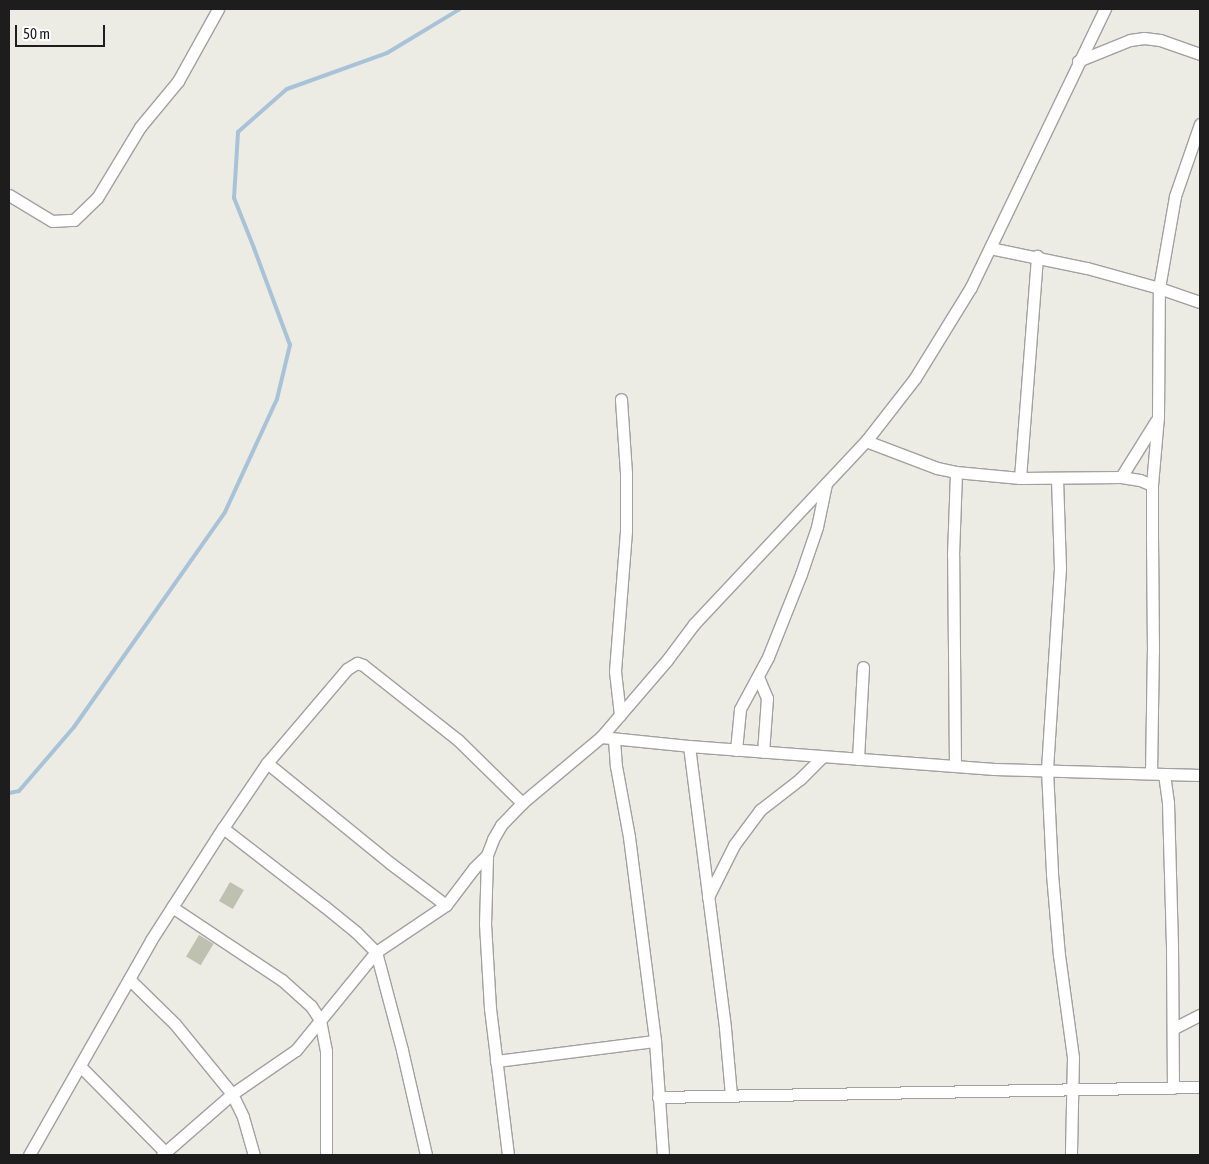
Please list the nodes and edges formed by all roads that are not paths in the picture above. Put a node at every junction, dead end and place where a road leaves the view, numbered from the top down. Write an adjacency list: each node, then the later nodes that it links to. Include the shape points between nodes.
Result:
1 (218, 9): 6 (street, via 178,80 140,127 97,198 74,220 52,221)
2 (1104, 9): 4 (street)
3 (1200, 54): 4 (street, via 1144,38 1130,40)
4 (1078, 61): 7 (street)
5 (1200, 124): 9 (street, via 1175,196)
6 (9, 195)
7 (990, 248): 8 (street); 13 (street, via 971,287 915,378)
8 (1037, 256): 9 (street); 16 (street)
9 (1159, 288): 10 (street); 12 (street)
10 (1200, 302)
11 (621, 399): 22 (street, via 626,530 615,670)
12 (1158, 417): 15 (street); 19 (street)
13 (866, 441): 14 (street); 18 (street)
14 (956, 472): 16 (street); 31 (street, via 953,545)
15 (1121, 477): 17 (street); 19 (street)
16 (1020, 478): 17 (street)
17 (1057, 478): 32 (street, via 1060,568)
18 (826, 484): 21 (street, via 809,552); 22 (street, via 717,599)
19 (1152, 485): 33 (street, via 1154,650)
20 (863, 667): 29 (street)
21 (758, 677): 26 (street, via 740,709); 27 (street, via 768,698)
22 (620, 715): 23 (street)
23 (601, 737): 24 (street); 36 (street)
24 (614, 739): 25 (street); 47 (street)
25 (689, 746): 26 (street); 39 (street)
26 (736, 750): 27 (street)
27 (763, 752): 28 (street)
28 (822, 757): 29 (street); 39 (street, via 760,810 734,844)
29 (858, 759): 31 (street)
30 (267, 763): 36 (street, via 340,676 358,663 458,740); 37 (street); 40 (street)
31 (955, 766): 32 (street)
32 (1046, 770): 33 (street); 52 (street, via 1059,955 1073,1057)
33 (1151, 773): 34 (street)
34 (1164, 774): 35 (street); 46 (street, via 1168,803)
35 (1200, 775)
36 (522, 803): 38 (street, via 501,825)
37 (223, 828): 41 (street); 42 (street, via 344,921)
38 (487, 855): 40 (street); 48 (street, via 485,933)
39 (708, 899): 54 (street, via 725,1028)
40 (446, 905): 42 (street)
41 (172, 907): 43 (street); 45 (street, via 297,992)
42 (376, 952): 45 (street); 60 (street)
43 (128, 979): 49 (street); 53 (street, via 175,1024)
44 (1200, 1015): 46 (street)
45 (320, 1020): 53 (street, via 296,1050); 59 (street, via 327,1063)
46 (1174, 1028): 51 (street)
47 (655, 1041): 48 (street); 55 (street)
48 (496, 1061): 61 (street)
49 (80, 1066): 56 (street); 57 (street)
50 (1200, 1087): 51 (street)
51 (1173, 1088): 52 (street)
52 (1072, 1090): 54 (street); 63 (street)
53 (232, 1094): 56 (street); 58 (street, via 244,1117)
54 (730, 1095): 55 (street)
55 (658, 1097): 62 (street)
56 (163, 1153)
57 (29, 1155)
58 (254, 1155)
59 (326, 1155)
60 (426, 1155)
61 (508, 1155)
62 (663, 1155)
63 (1071, 1155)

